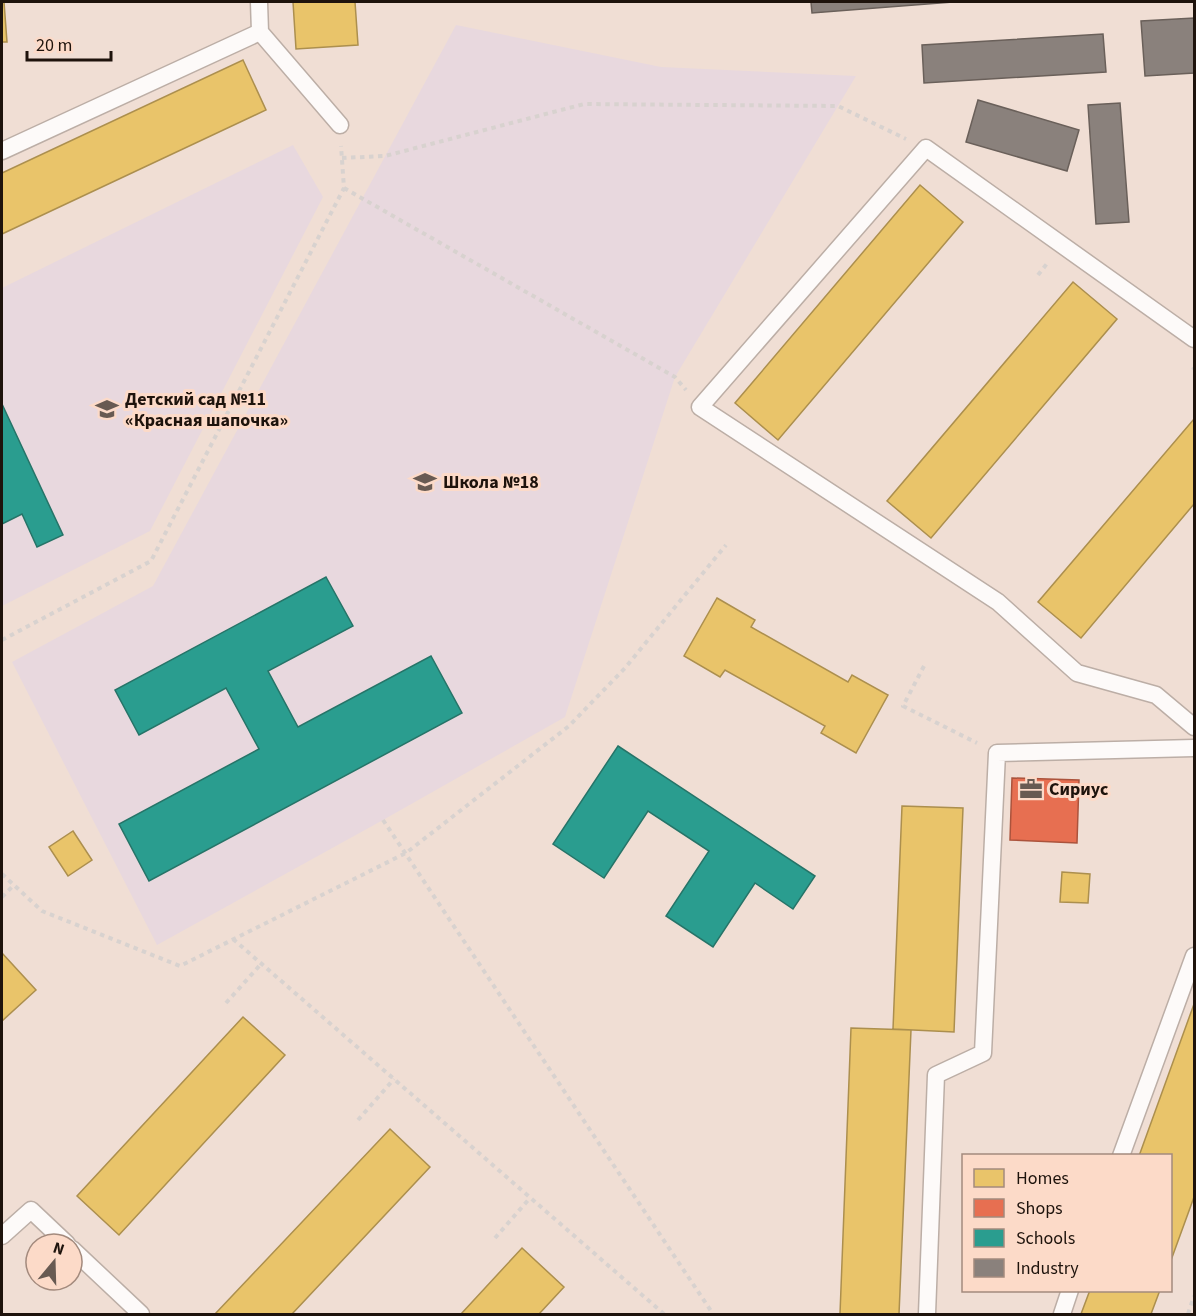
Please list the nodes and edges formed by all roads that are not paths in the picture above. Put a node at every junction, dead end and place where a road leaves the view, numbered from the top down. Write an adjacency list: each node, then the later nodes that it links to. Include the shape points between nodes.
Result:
1 (259, 2): 2 (lane)
2 (260, 32): 3 (lane); 4 (lane)
3 (340, 124)
4 (2, 151)
5 (1194, 339): 6 (lane, via 926,148 700,406 999,602 1077,673 1156,695)
6 (1194, 727)
7 (1194, 748): 15 (lane, via 997,753 983,1053 936,1075)
8 (1194, 956): 9 (lane)
9 (1120, 1154)
10 (54, 1232): 11 (lane, via 31,1210)
11 (2, 1236)
12 (84, 1260): 14 (lane)
13 (1070, 1292): 16 (lane)
14 (141, 1314)
15 (927, 1314)
16 (1062, 1314)

